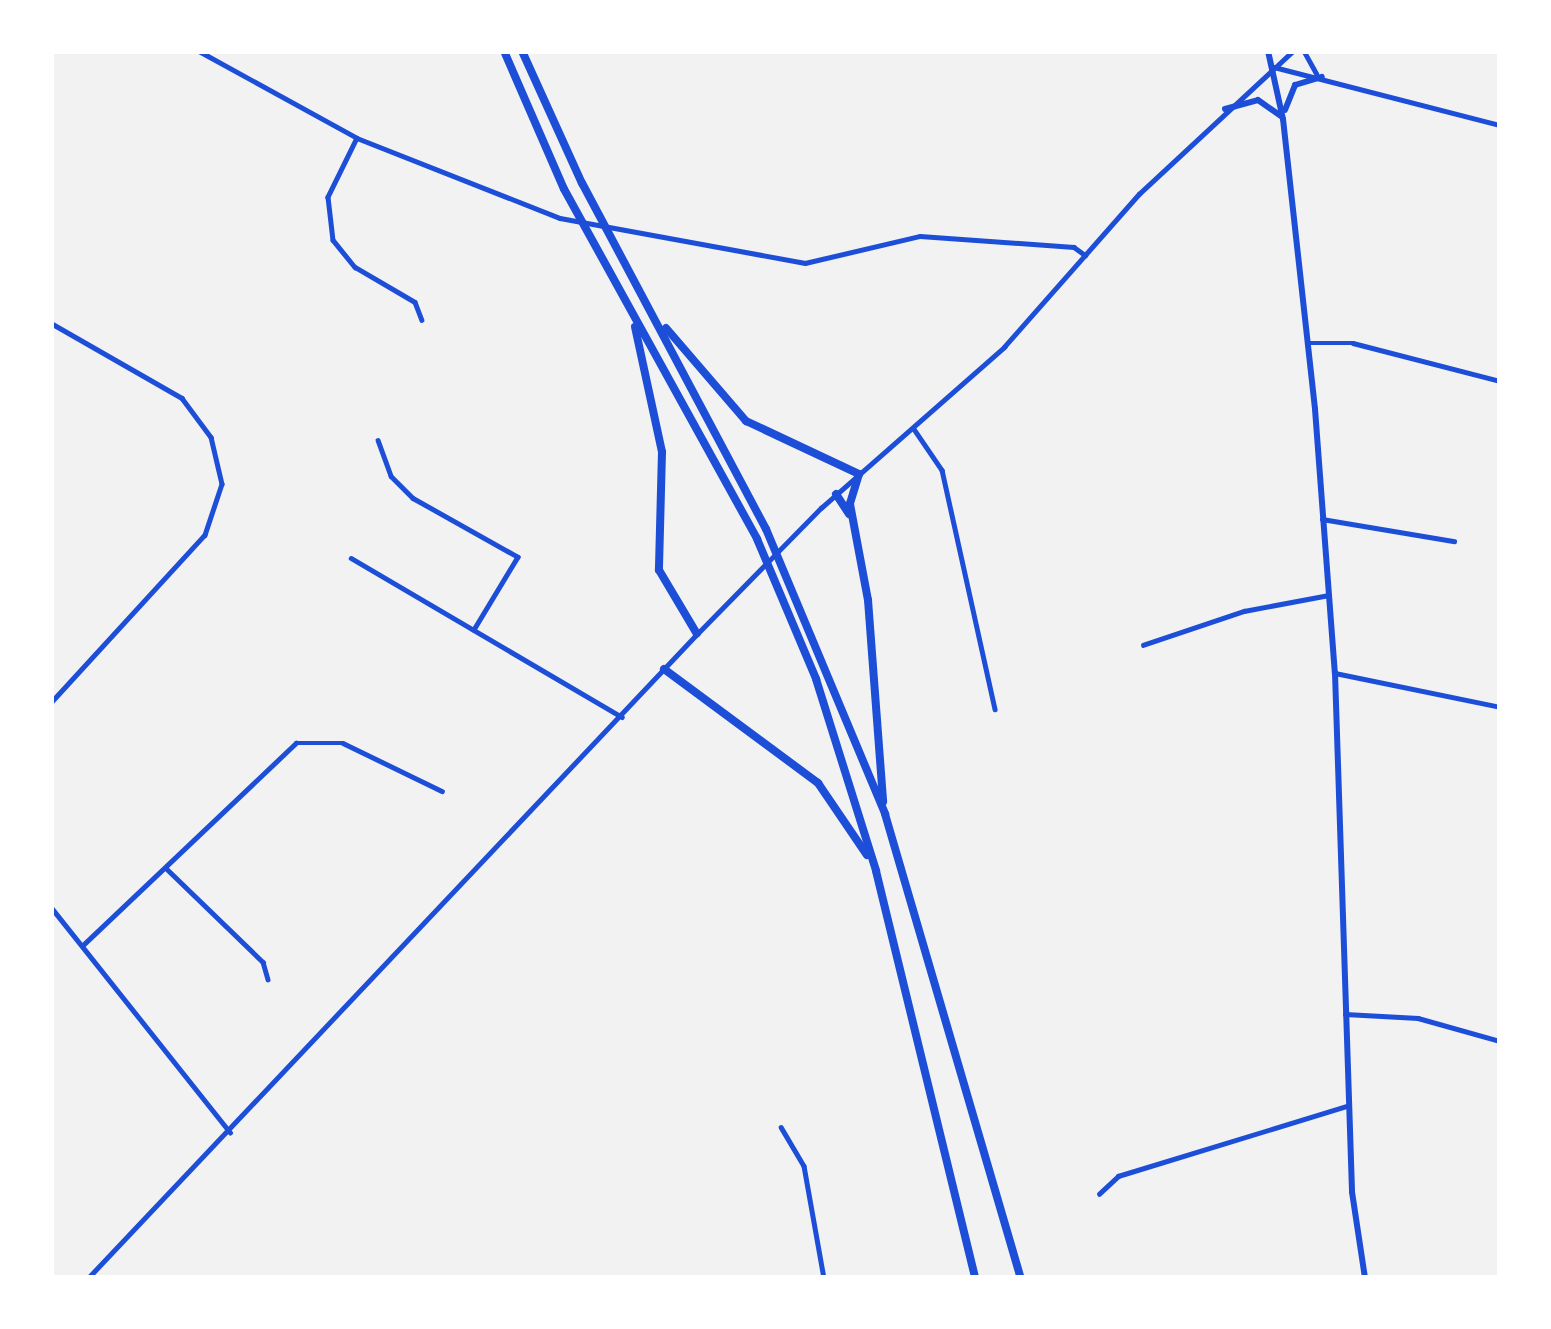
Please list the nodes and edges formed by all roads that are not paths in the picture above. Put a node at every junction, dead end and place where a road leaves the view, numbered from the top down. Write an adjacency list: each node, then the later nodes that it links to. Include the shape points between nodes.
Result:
1 (200, 51): 12 (street)
2 (504, 51): 15 (highway)
3 (522, 51): 14 (highway)
4 (1268, 51): 7 (main road)
5 (1293, 51): 7 (street)
6 (1304, 51): 8 (street, via 1304,63)
7 (1274, 67): 8 (street); 9 (street); 10 (main road)
8 (1322, 77): 10 (main road, via 1295,86); 11 (street)
9 (1225, 109): 10 (main road, via 1258,100); 13 (street)
10 (1283, 119): 18 (main road)
11 (1500, 125)
12 (357, 138): 13 (street, via 560,218 805,263 920,236 1074,247); 16 (street, via 328,197 333,240 355,267 416,302)
13 (1085, 255): 20 (street, via 1004,347)
14 (644, 295): 22 (highway, via 727,405 774,440); 39 (highway, via 766,529)
15 (628, 309): 30 (highway, via 657,400 658,570); 41 (highway, via 778,586 848,766)
16 (422, 320)
17 (51, 323): 34 (street, via 182,398 211,437 222,484 206,535)
18 (1309, 343): 19 (street, via 1353,343); 24 (main road)
19 (1500, 381)
20 (914, 429): 22 (street); 36 (street, via 942,470)
21 (378, 440): 29 (street, via 391,476 413,498 518,557)
22 (859, 474): 23 (street); 25 (highway)
23 (836, 494): 25 (highway); 30 (street)
24 (1322, 518): 26 (street); 28 (main road)
25 (852, 520): 39 (highway, via 868,600)
26 (1454, 541)
27 (351, 558): 29 (street)
28 (1328, 595): 31 (street, via 1244,611); 33 (main road)
29 (474, 631): 37 (street)
30 (697, 634): 32 (street)
31 (1143, 645)
32 (664, 669): 37 (street); 41 (highway, via 818,783)
33 (1335, 673): 35 (street); 45 (main road)
34 (51, 703)
35 (1500, 707)
36 (995, 709)
37 (622, 717): 49 (street)
38 (442, 791): 40 (street, via 343,743 296,742)
39 (885, 814): 54 (highway)
40 (167, 869): 43 (street); 44 (street, via 263,962)
41 (875, 871): 53 (highway)
42 (51, 907): 43 (street)
43 (82, 946): 49 (street)
44 (268, 979)
45 (1346, 1014): 46 (street, via 1418,1018); 47 (main road)
46 (1500, 1040)
47 (1347, 1106): 50 (street, via 1118,1176); 55 (main road)
48 (781, 1127): 52 (street, via 804,1166)
49 (230, 1132): 51 (street)
50 (1100, 1194)
51 (88, 1278)
52 (824, 1278)
53 (975, 1278)
54 (1022, 1278)
55 (1365, 1278)

